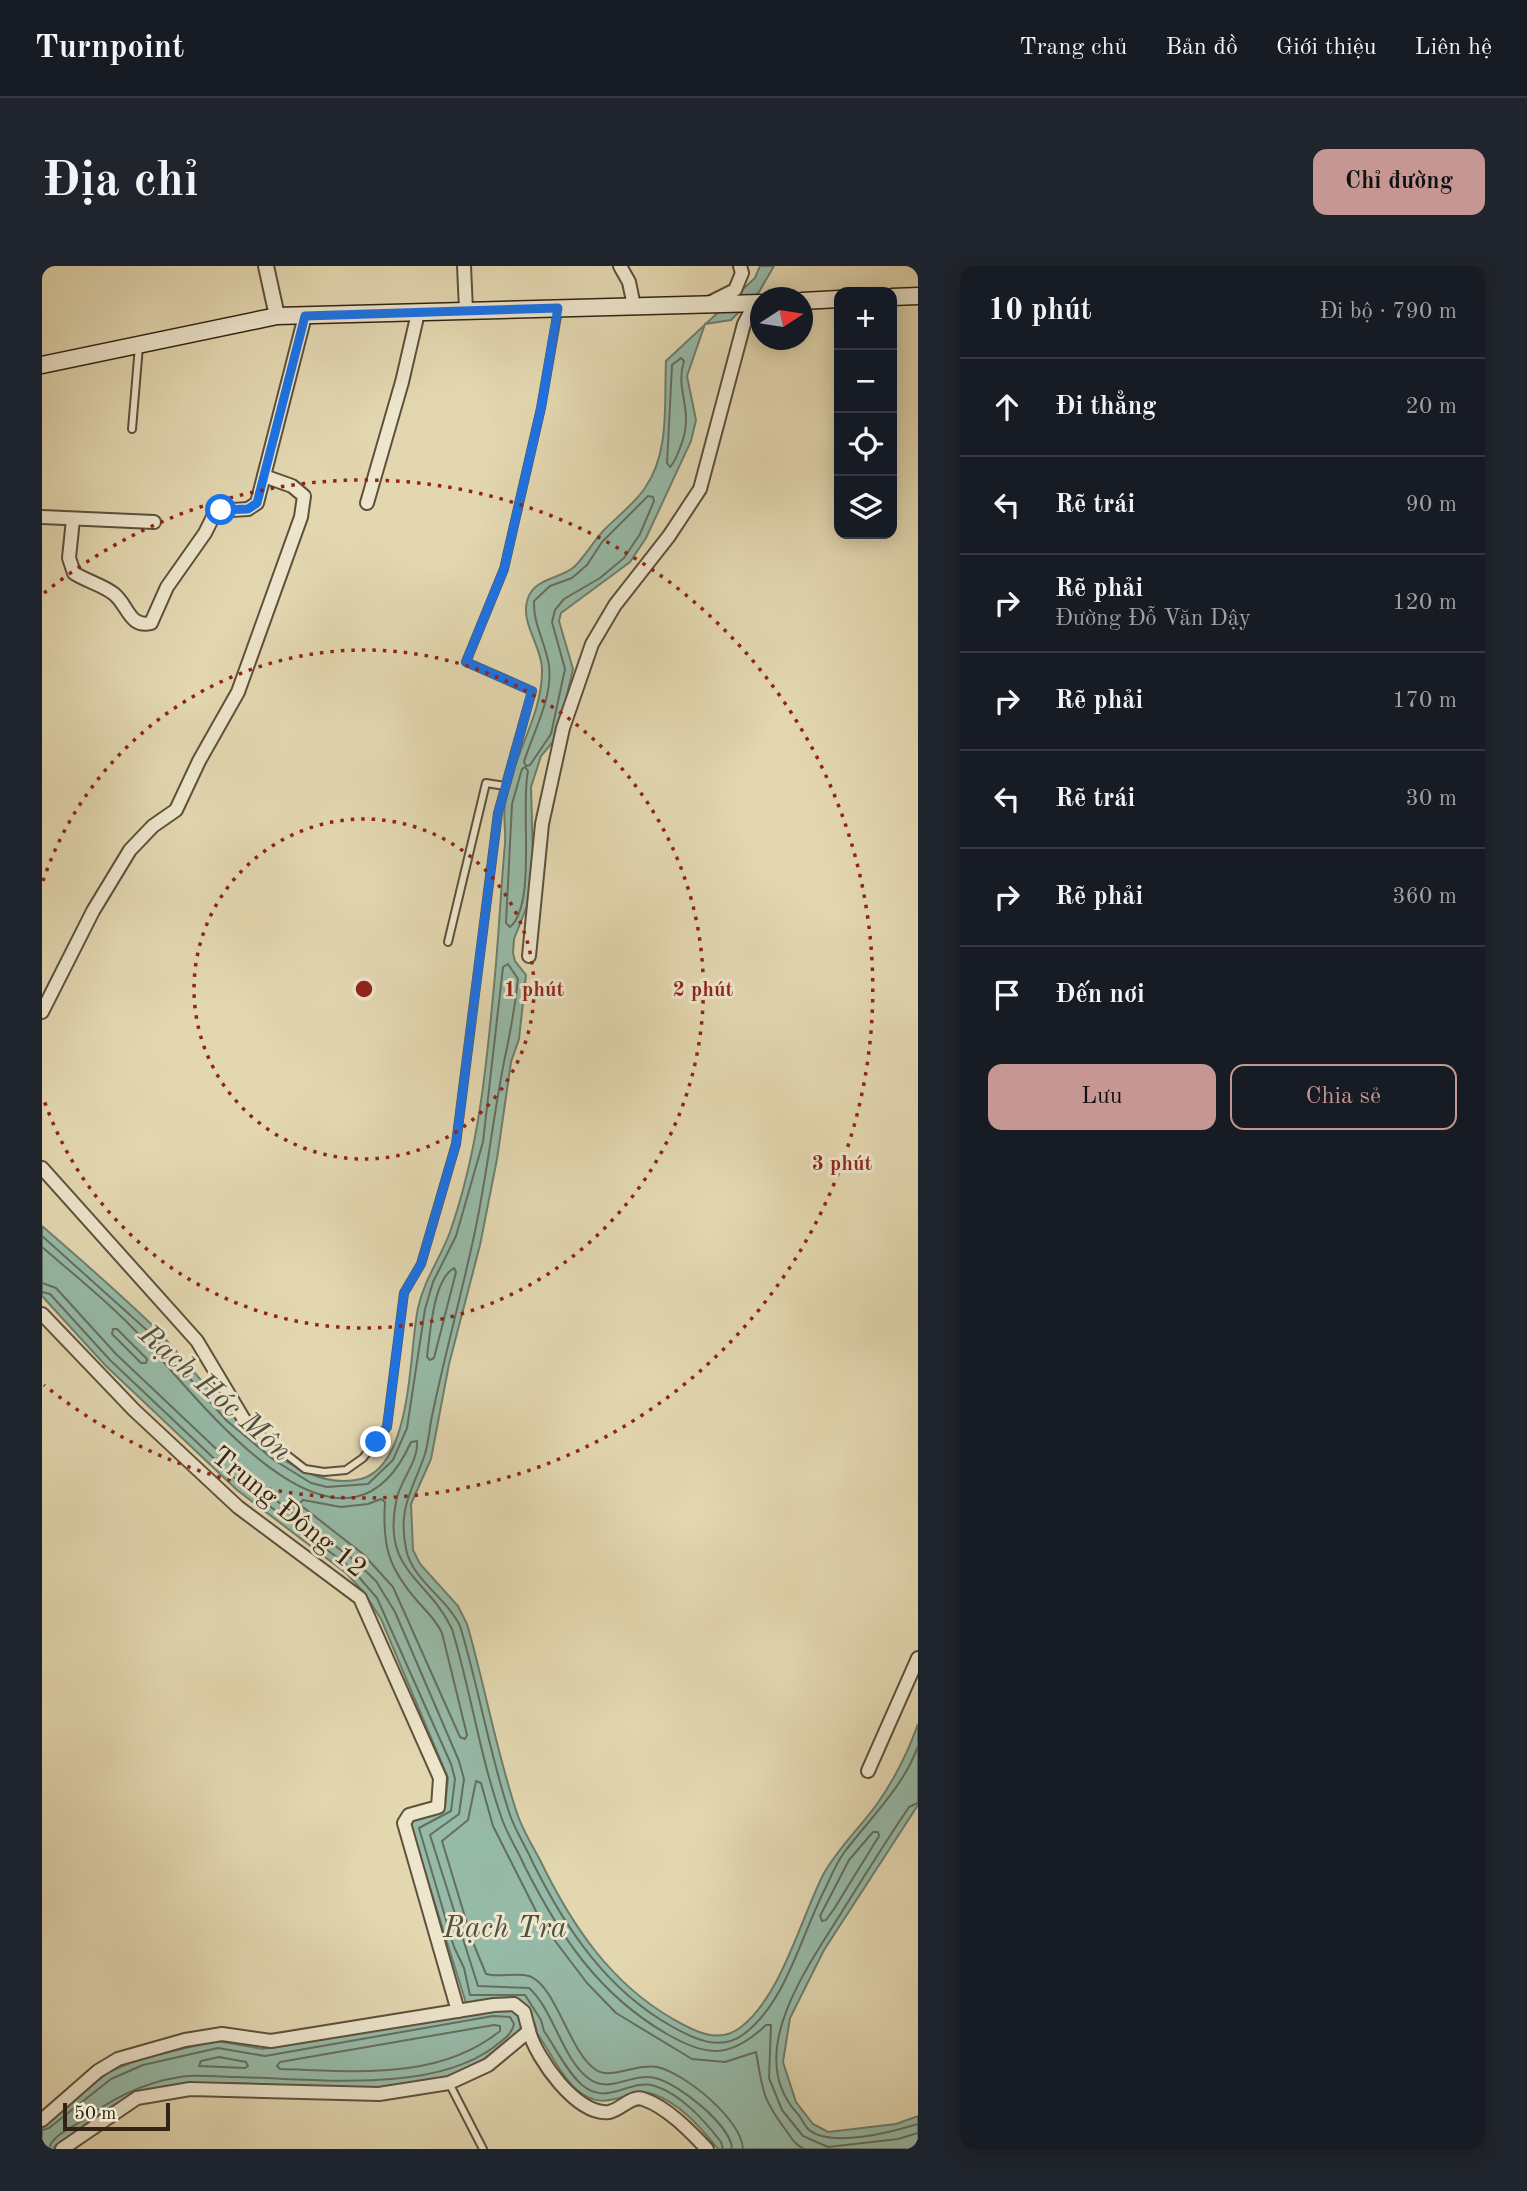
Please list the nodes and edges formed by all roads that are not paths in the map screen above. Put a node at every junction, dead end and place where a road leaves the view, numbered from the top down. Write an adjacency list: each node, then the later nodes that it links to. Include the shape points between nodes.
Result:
1 (266, 266): 16 (street)
2 (464, 266): 13 (street)
3 (620, 266): 11 (street)
4 (740, 266): 10 (street, via 735,289)
5 (918, 296): 6 (main road)
6 (897, 297)
7 (834, 299): 8 (main road)
8 (813, 300)
9 (750, 303): 10 (main road)
10 (708, 305): 11 (main road)
11 (634, 306): 12 (main road)
12 (558, 308): 13 (main road); 26 (lane, via 541,408 504,569 466,662 532,691)
13 (466, 310): 14 (main road)
14 (418, 313): 17 (main road); 22 (street)
15 (750, 313): 28 (street, via 700,489 592,644 563,728 542,824)
16 (276, 316): 17 (main road); 18 (main road)
17 (305, 316): 21 (street)
18 (139, 344): 19 (main road); 20 (lane)
19 (42, 365)
20 (132, 429)
21 (264, 476): 24 (street, via 254,506 216,511 167,587 155,620 146,624 131,619 115,594 74,573 69,558); 29 (street, via 292,486 304,496 301,517 239,692 176,810 130,850)
22 (367, 503)
23 (42, 517): 24 (street)
24 (73, 519): 25 (street)
25 (153, 522)
26 (505, 786): 27 (lane, via 486,783); 32 (lane, via 456,1144 421,1264 404,1293 387,1427 363,1458 346,1470 324,1472 305,1469)
27 (447, 942)
28 (529, 956)
29 (42, 1012)
30 (42, 1168): 32 (street, via 197,1341)
31 (42, 1314): 35 (street, Trung Đông 12, via 134,1410 238,1507 360,1598 440,1778 438,1807 409,1815 404,1823)
32 (246, 1423)
33 (918, 1658): 34 (street)
34 (868, 1771)
35 (457, 2011): 36 (street, via 514,2004 524,2012); 38 (street, via 271,2041 222,2034 152,2049 118,2059 98,2071)
36 (529, 2031): 37 (street, via 488,2065); 41 (street, via 565,2090 596,2111 610,2112 636,2098 644,2099 679,2121)
37 (449, 2083): 39 (street, via 379,2094 190,2089 137,2098); 40 (lane)
38 (42, 2120)
39 (62, 2149)
40 (483, 2149)
41 (707, 2149)

